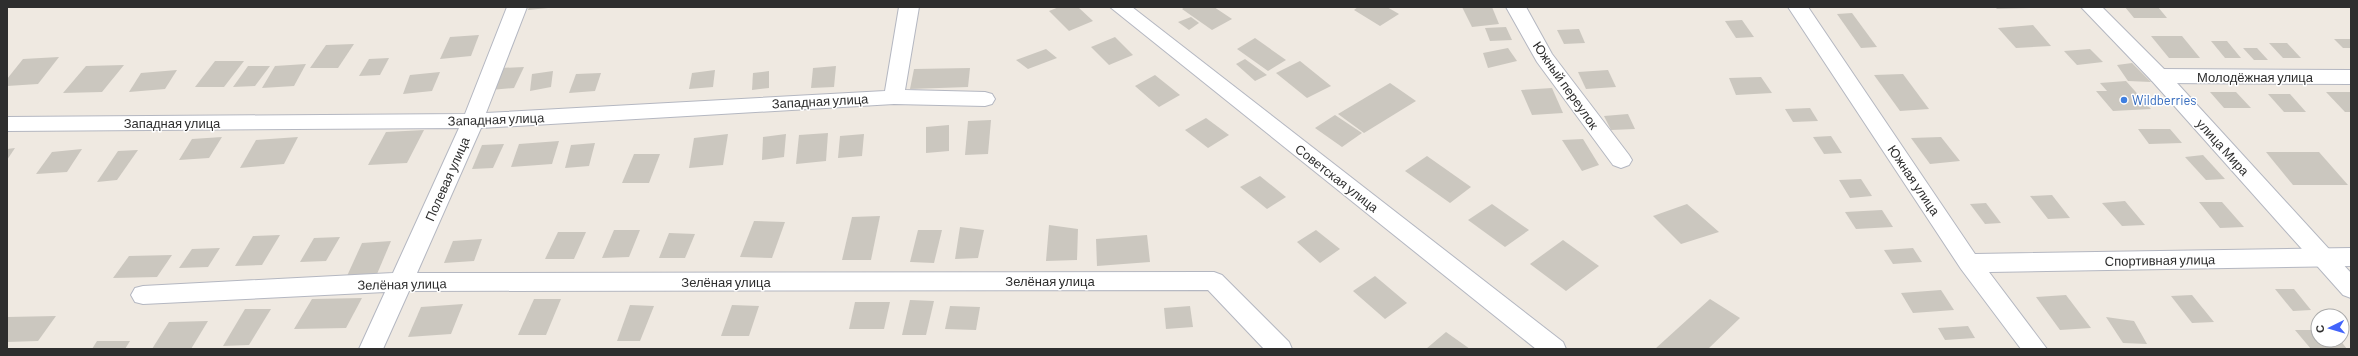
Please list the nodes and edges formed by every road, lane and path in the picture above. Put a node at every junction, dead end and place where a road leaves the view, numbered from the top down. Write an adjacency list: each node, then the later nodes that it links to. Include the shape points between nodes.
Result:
1 (517, 7): 11 (street, Полевая улица)
2 (909, 7): 9 (street)
3 (1120, 7): 22 (street, Советская улица)
4 (1516, 7): 13 (street, Южный переулок, via 1544,57)
5 (1798, 7): 16 (street, Южная улица)
6 (2091, 7): 7 (street, улица Мира)
7 (2159, 76): 8 (street, Молодёжная улица); 15 (street, улица Мира)
8 (2351, 77)
9 (894, 97): 10 (street, Западная улица); 11 (street, Западная улица)
10 (985, 99)
11 (473, 121): 12 (street, Западная улица); 17 (street, Полевая улица)
12 (7, 124)
13 (1621, 160)
14 (2351, 257): 15 (street, Спортивная улица)
15 (2323, 258): 16 (street, Спортивная улица); 18 (street, улица Мира)
16 (1969, 263): 23 (street, Южная улица)
17 (401, 282): 19 (street, Зелёная улица); 20 (street, Полевая улица); 21 (street, Зелёная улица, via 1214,281)
18 (2351, 289)
19 (143, 295)
20 (371, 349)
21 (1280, 349)
22 (1554, 349)
23 (2035, 349)

